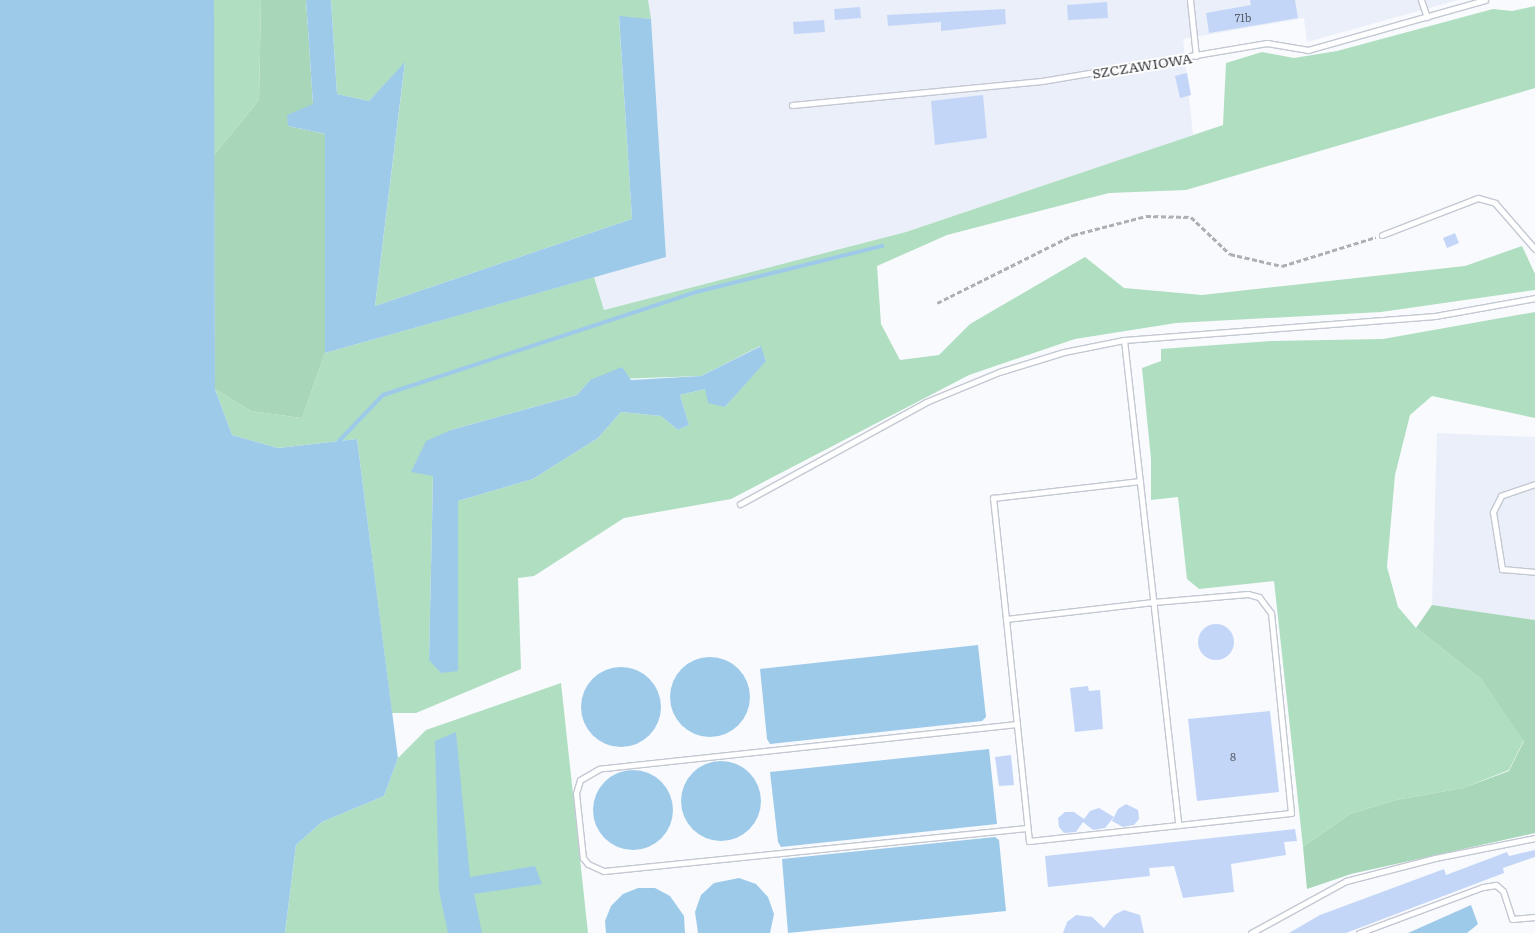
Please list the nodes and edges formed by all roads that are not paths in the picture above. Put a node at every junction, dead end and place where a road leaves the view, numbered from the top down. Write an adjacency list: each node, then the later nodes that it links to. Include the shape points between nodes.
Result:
1 (1190, 0): 5 (lane)
2 (1421, 0): 4 (lane)
3 (1485, 0): 4 (lane, SZCZAWIOWA)
4 (1427, 17): 5 (lane, SZCZAWIOWA, via 1308,50 1267,43)
5 (1196, 56): 6 (lane, SZCZAWIOWA, via 1042,81)
6 (792, 104)
7 (1382, 235): 8 (lane, via 1478,198 1495,203)
8 (1535, 249)
9 (1535, 298): 10 (lane, via 1435,316)
10 (1124, 340): 11 (lane); 13 (lane, via 1064,352 960,387)
11 (1140, 482): 15 (lane); 16 (lane, via 993,498)
12 (1535, 484): 14 (lane, via 1501,496 1492,512 1502,569)
13 (740, 504)
14 (1535, 572)
15 (1153, 602): 16 (lane); 18 (lane); 18 (lane, via 1254,594 1266,603 1271,613 1292,813)
16 (1006, 619): 17 (lane)
17 (1017, 724): 19 (lane); 19 (lane, via 599,769 580,780 576,792 583,858 604,871)
18 (1178, 825): 19 (lane, via 1029,841)
19 (1027, 828)
20 (1535, 838): 22 (lane, via 1435,858 1346,881)
21 (1535, 917): 23 (lane, via 1512,919 1503,891 1496,885)
22 (1251, 933)
23 (1359, 933)

